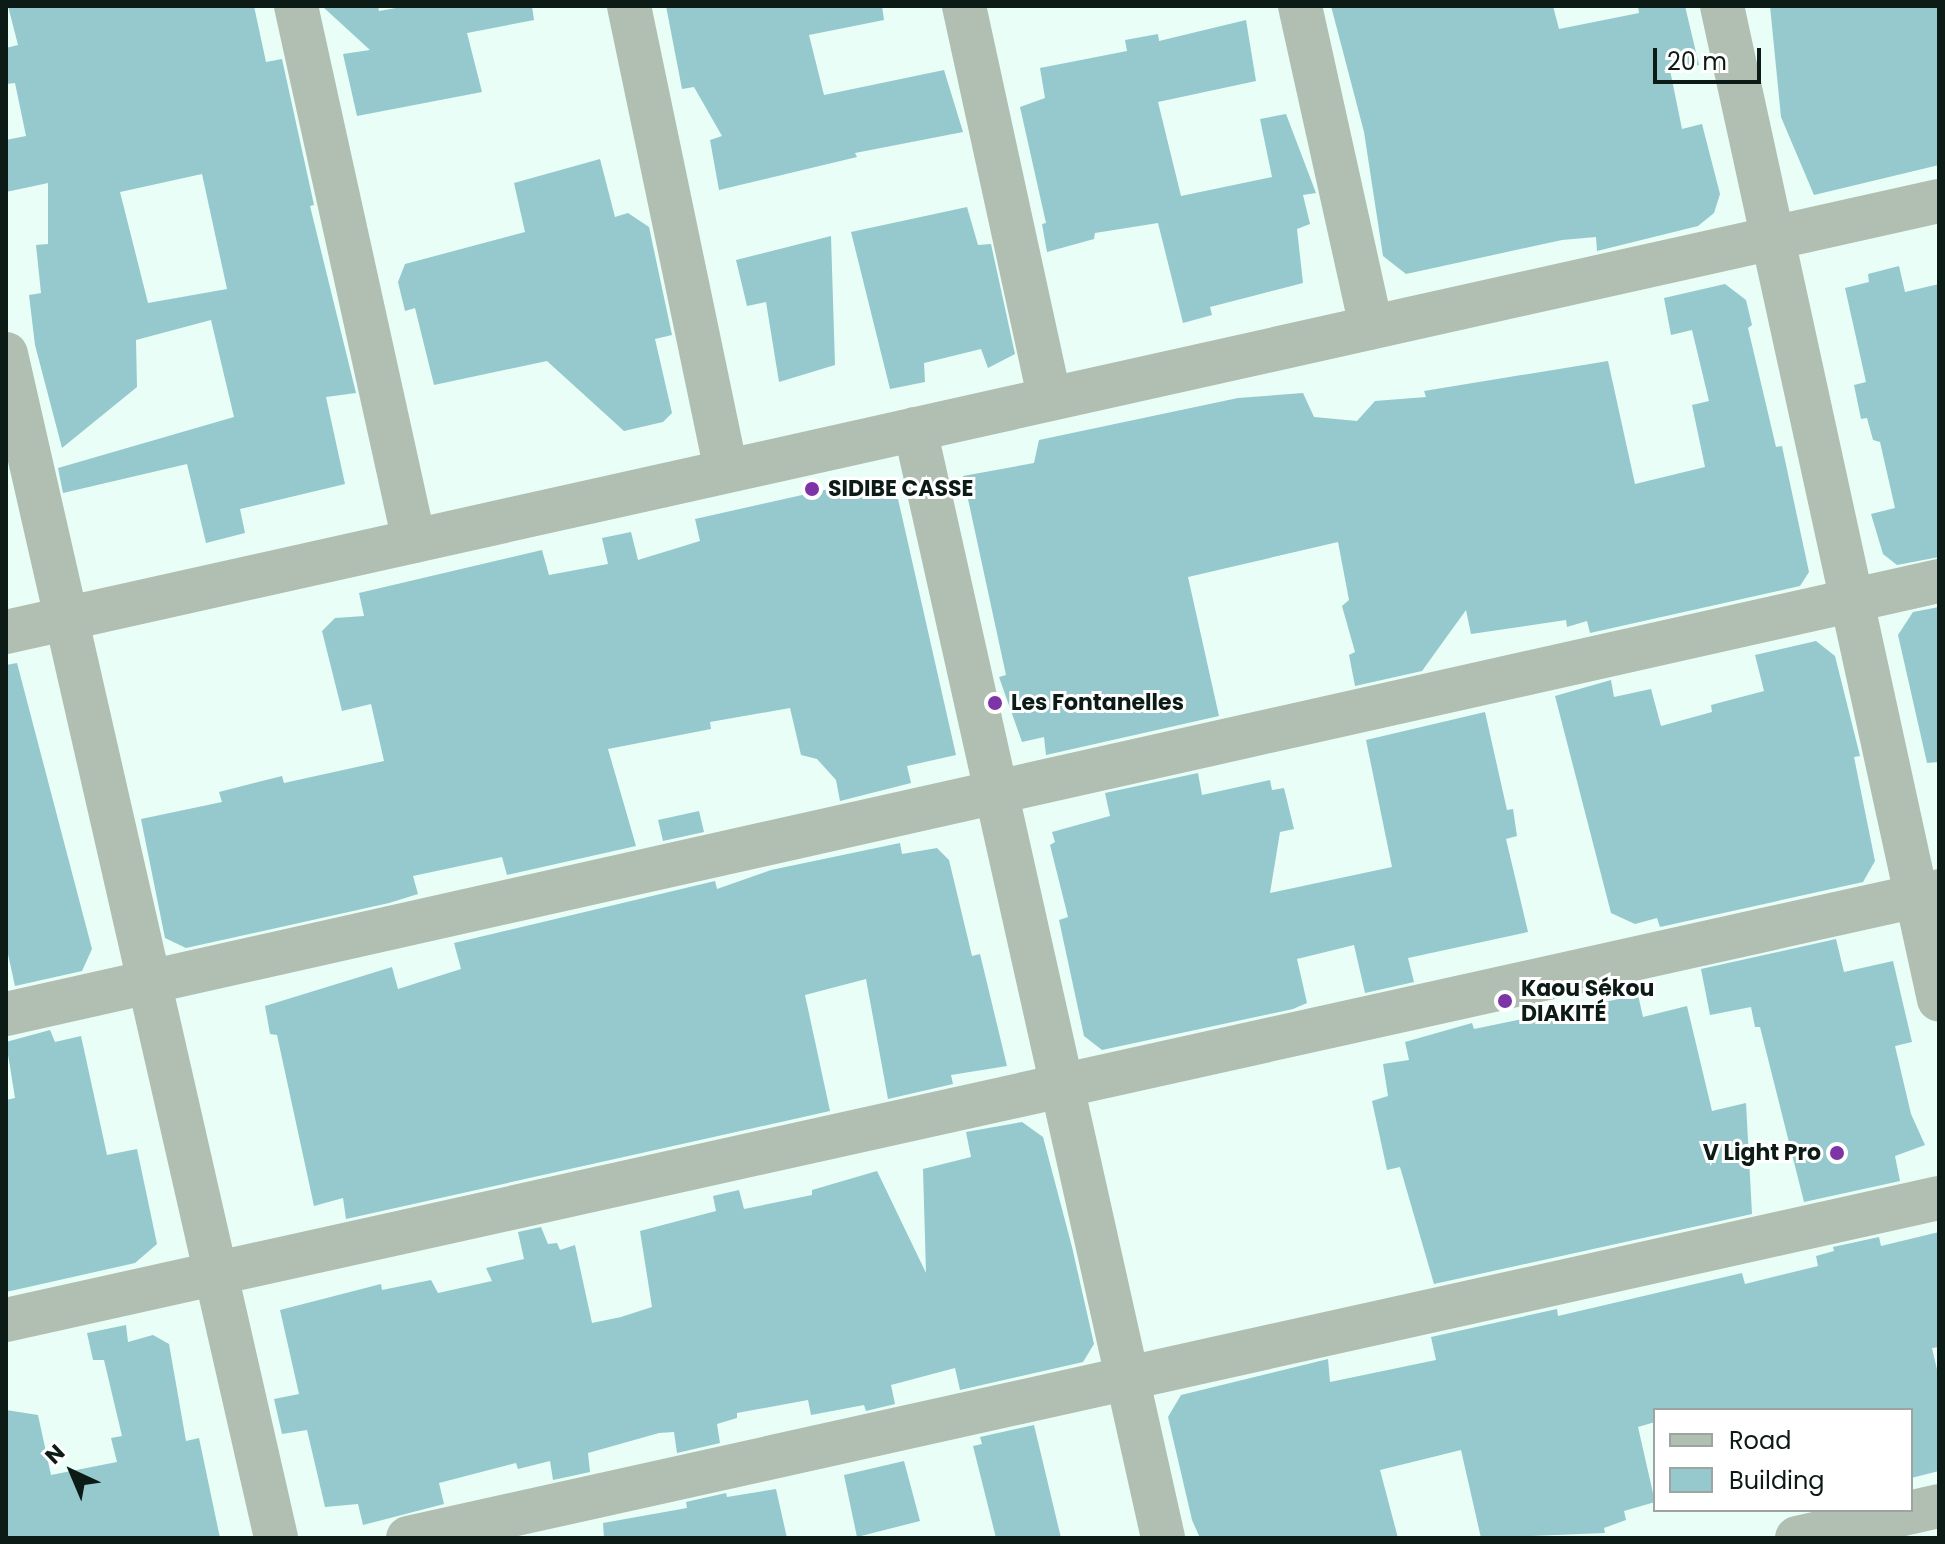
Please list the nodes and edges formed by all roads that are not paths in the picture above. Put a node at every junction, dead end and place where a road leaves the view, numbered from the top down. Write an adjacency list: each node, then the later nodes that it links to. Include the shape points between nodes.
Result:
1 (296, 6): 13 (street)
2 (629, 6): 12 (street)
3 (964, 6): 10 (street)
4 (1300, 6): 8 (street)
5 (1722, 6): 7 (street)
6 (1939, 201): 7 (street)
7 (1773, 238): 8 (street); 15 (street)
8 (1371, 327): 10 (street)
9 (6, 354): 16 (street)
10 (1050, 399): 11 (street)
11 (915, 429): 12 (street); 18 (street)
12 (726, 471): 13 (street)
13 (414, 541): 16 (street)
14 (1939, 581): 15 (street)
15 (1852, 601): 18 (street); 19 (street)
16 (66, 619): 17 (street); 20 (street)
17 (6, 632)
18 (996, 792): 20 (street); 23 (street)
19 (1928, 893): 21 (street); 23 (street)
20 (149, 982): 22 (street); 25 (street)
21 (1939, 1000)
22 (6, 1014)
23 (1062, 1086): 25 (street); 27 (street)
24 (1939, 1198): 27 (street)
25 (216, 1274): 26 (street); 31 (street)
26 (6, 1320)
27 (1127, 1378): 32 (street); 33 (street)
28 (1939, 1506): 30 (street)
29 (1912, 1512): 34 (street)
30 (1913, 1512)
31 (276, 1538)
32 (408, 1538)
33 (1163, 1538)
34 (1797, 1538)

